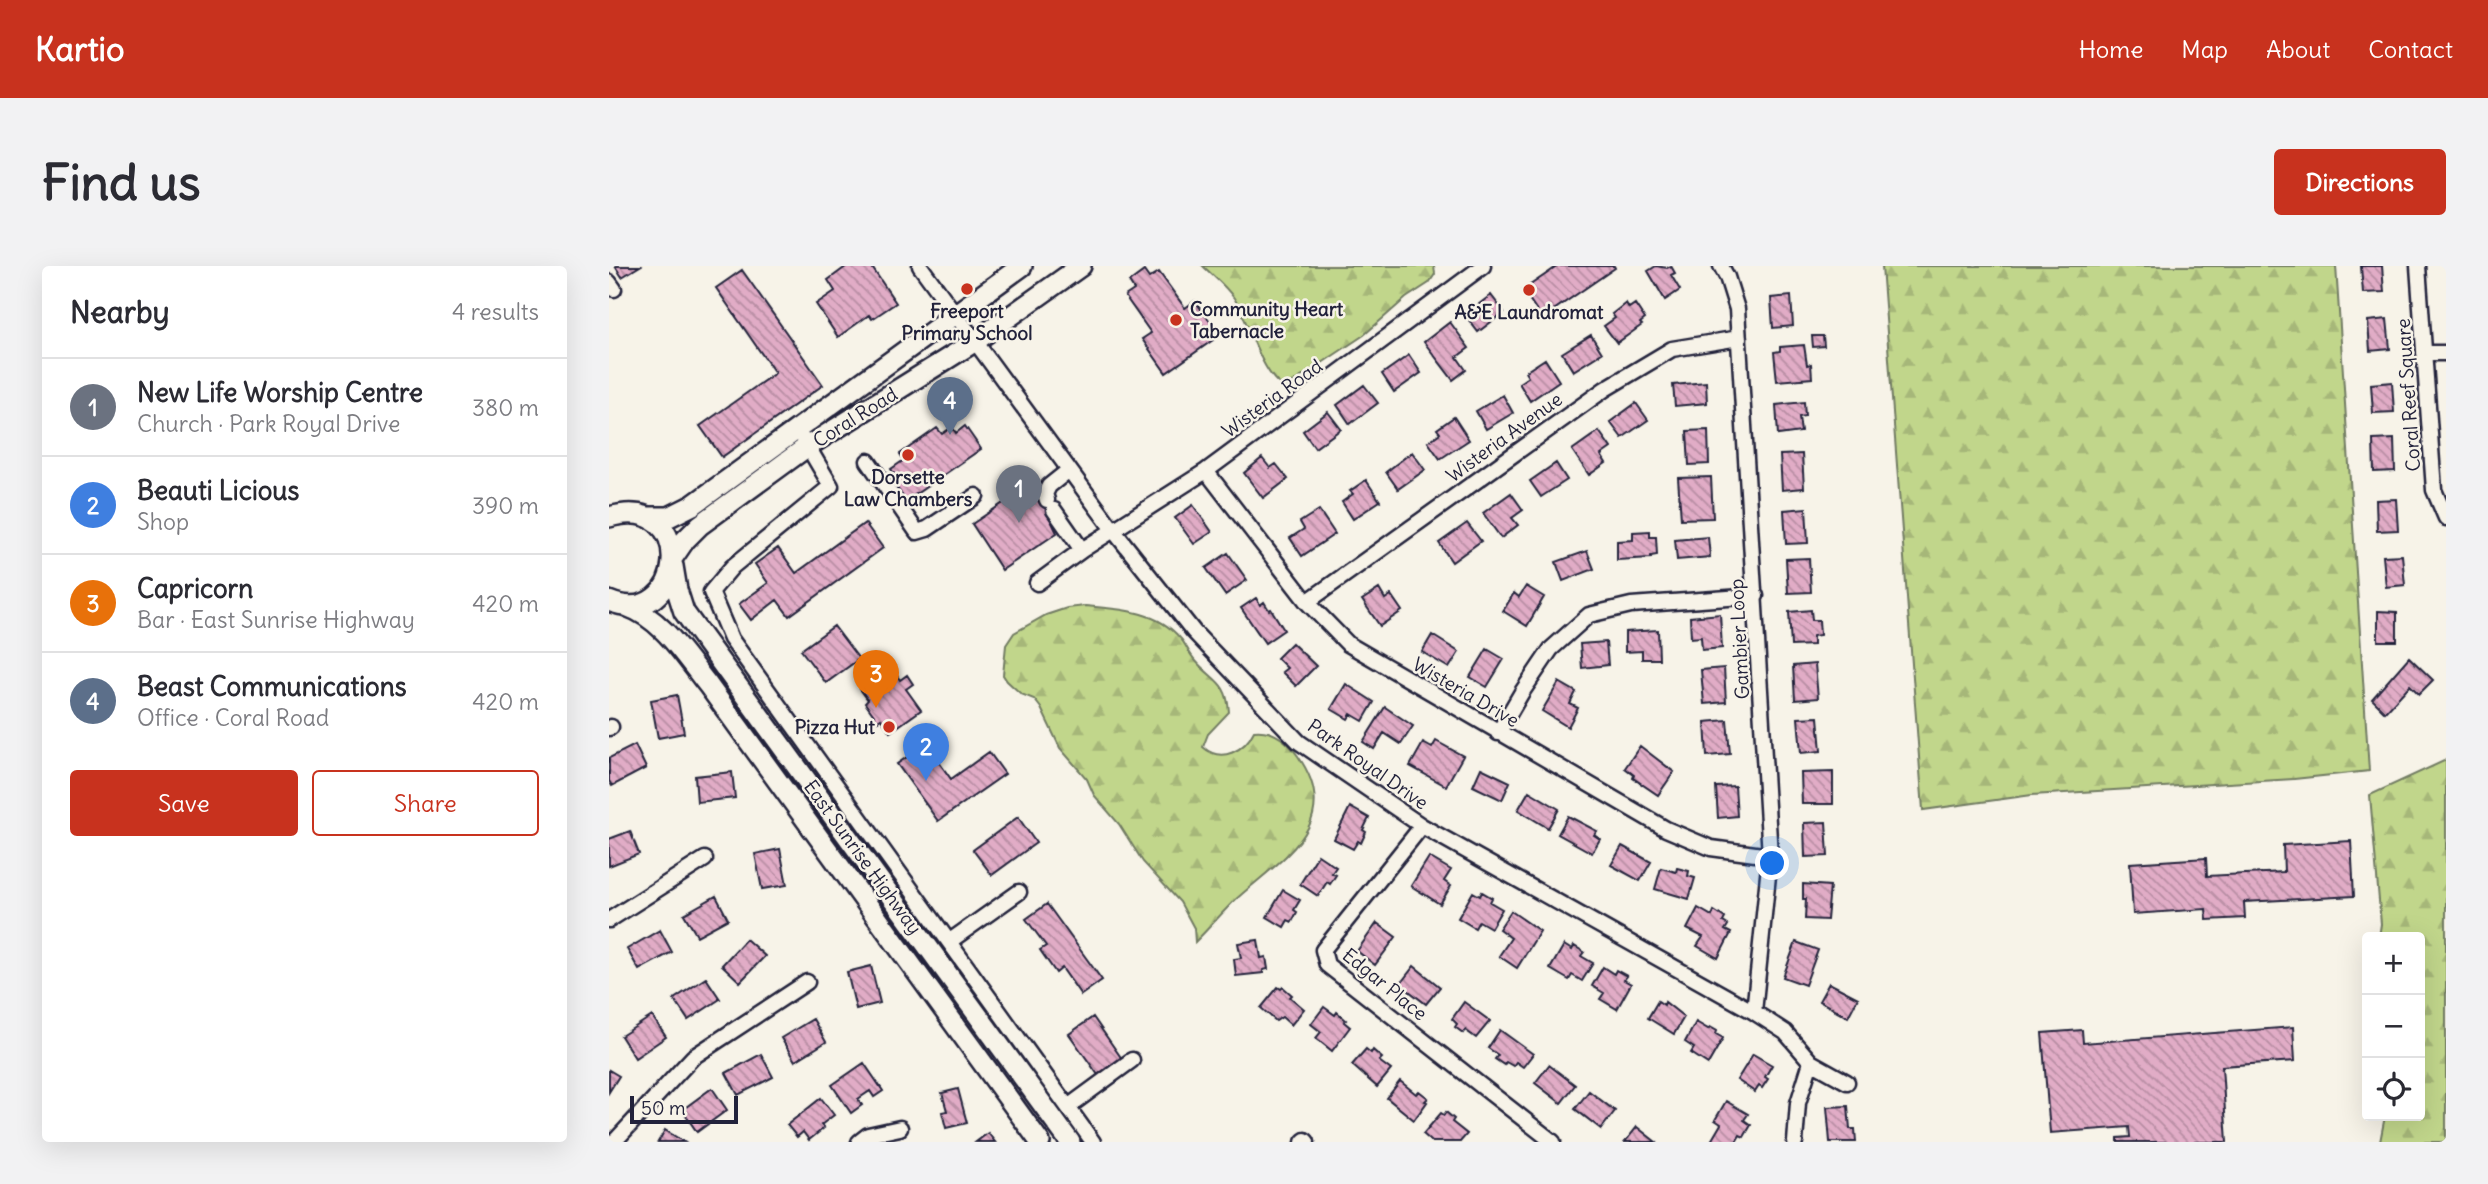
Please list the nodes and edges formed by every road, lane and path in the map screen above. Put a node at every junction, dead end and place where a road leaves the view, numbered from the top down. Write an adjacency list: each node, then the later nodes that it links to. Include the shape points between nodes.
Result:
1 (920, 266): 7 (street, Park Royal Drive)
2 (1021, 266): 7 (main road, Coral Road)
3 (1081, 266): 9 (main road, Coral Road)
4 (1483, 266): 15 (street, Wisteria Road)
5 (1721, 266): 8 (street, Gambier Loop, via 1737,309)
6 (2418, 266): 10 (street, Coral Reef Square)
7 (954, 314): 9 (street, Park Royal Drive); 12 (main road, Coral Road)
8 (1739, 338): 24 (street, Gambier Loop); 25 (street, Wisteria Avenue, via 1672,349 1605,389)
9 (974, 342): 12 (main road, Coral Road); 14 (street, Park Royal Drive)
10 (2424, 353): 11 (street); 19 (street, Coral Reef Square, via 2434,491)
11 (2446, 353)
12 (803, 438): 18 (main road, Coral Road, via 688,509 669,517); 22 (main road, Coral Road, via 700,525); 28 (street, via 831,486 732,567 711,592)
13 (868, 461): 16 (street, via 916,532)
14 (1069, 470): 20 (street, Park Royal Drive); 21 (street, via 1045,494)
15 (1206, 471): 20 (street, Wisteria Road); 25 (street, Wisteria Drive)
16 (976, 496)
17 (613, 511): 18 (main road, Coral Road)
18 (647, 517): 22 (main road, East Sunrise Highway, via 666,533)
19 (2446, 518)
20 (1114, 531): 21 (street, Wisteria Road); 30 (street, Park Royal Drive, via 1194,632 1299,742)
21 (1082, 550): 23 (street, Wisteria Road)
22 (674, 561): 26 (main road, Coral Road, via 670,579 652,599 640,604); 27 (main road, East Sunrise Highway, via 679,602)
23 (1037, 583)
24 (1756, 596): 29 (street, via 1631,605 1589,615 1551,649); 32 (street, Gambier Loop)
25 (1307, 602): 29 (street, Wisteria Drive, via 1348,644)
26 (614, 603): 35 (main road, East Sunrise Highway, via 650,617 667,634)
27 (703, 639): 28 (street); 34 (main road, East Sunrise Highway)
28 (731, 639): 31 (street)
29 (1498, 733): 32 (street, Wisteria Drive, via 1666,829 1711,848)
30 (1422, 826): 40 (street, Park Royal Drive); 51 (street, Edgar Place, via 1323,950 1327,965)
31 (888, 854): 34 (street); 38 (street)
32 (1770, 856): 40 (street, Gambier Loop)
33 (705, 859): 37 (street)
34 (871, 869): 35 (street); 49 (main road, East Sunrise Highway)
35 (853, 882): 48 (main road, East Sunrise Highway)
36 (1019, 892): 38 (street)
37 (609, 920)
38 (950, 941): 44 (street)
39 (807, 982): 46 (street, via 693,1057)
40 (1754, 1012): 42 (street, Park Royal Drive, via 1785,1032)
41 (1132, 1060): 44 (street)
42 (1811, 1062): 43 (street, Park Royal Drive); 52 (street, via 1798,1103)
43 (1847, 1082)
44 (1068, 1107): 50 (street)
45 (900, 1128): 47 (street, via 868,1135)
46 (614, 1142)
47 (859, 1142)
48 (1040, 1142)
49 (1070, 1142)
50 (1093, 1142)
51 (1553, 1142)
52 (1795, 1142)

